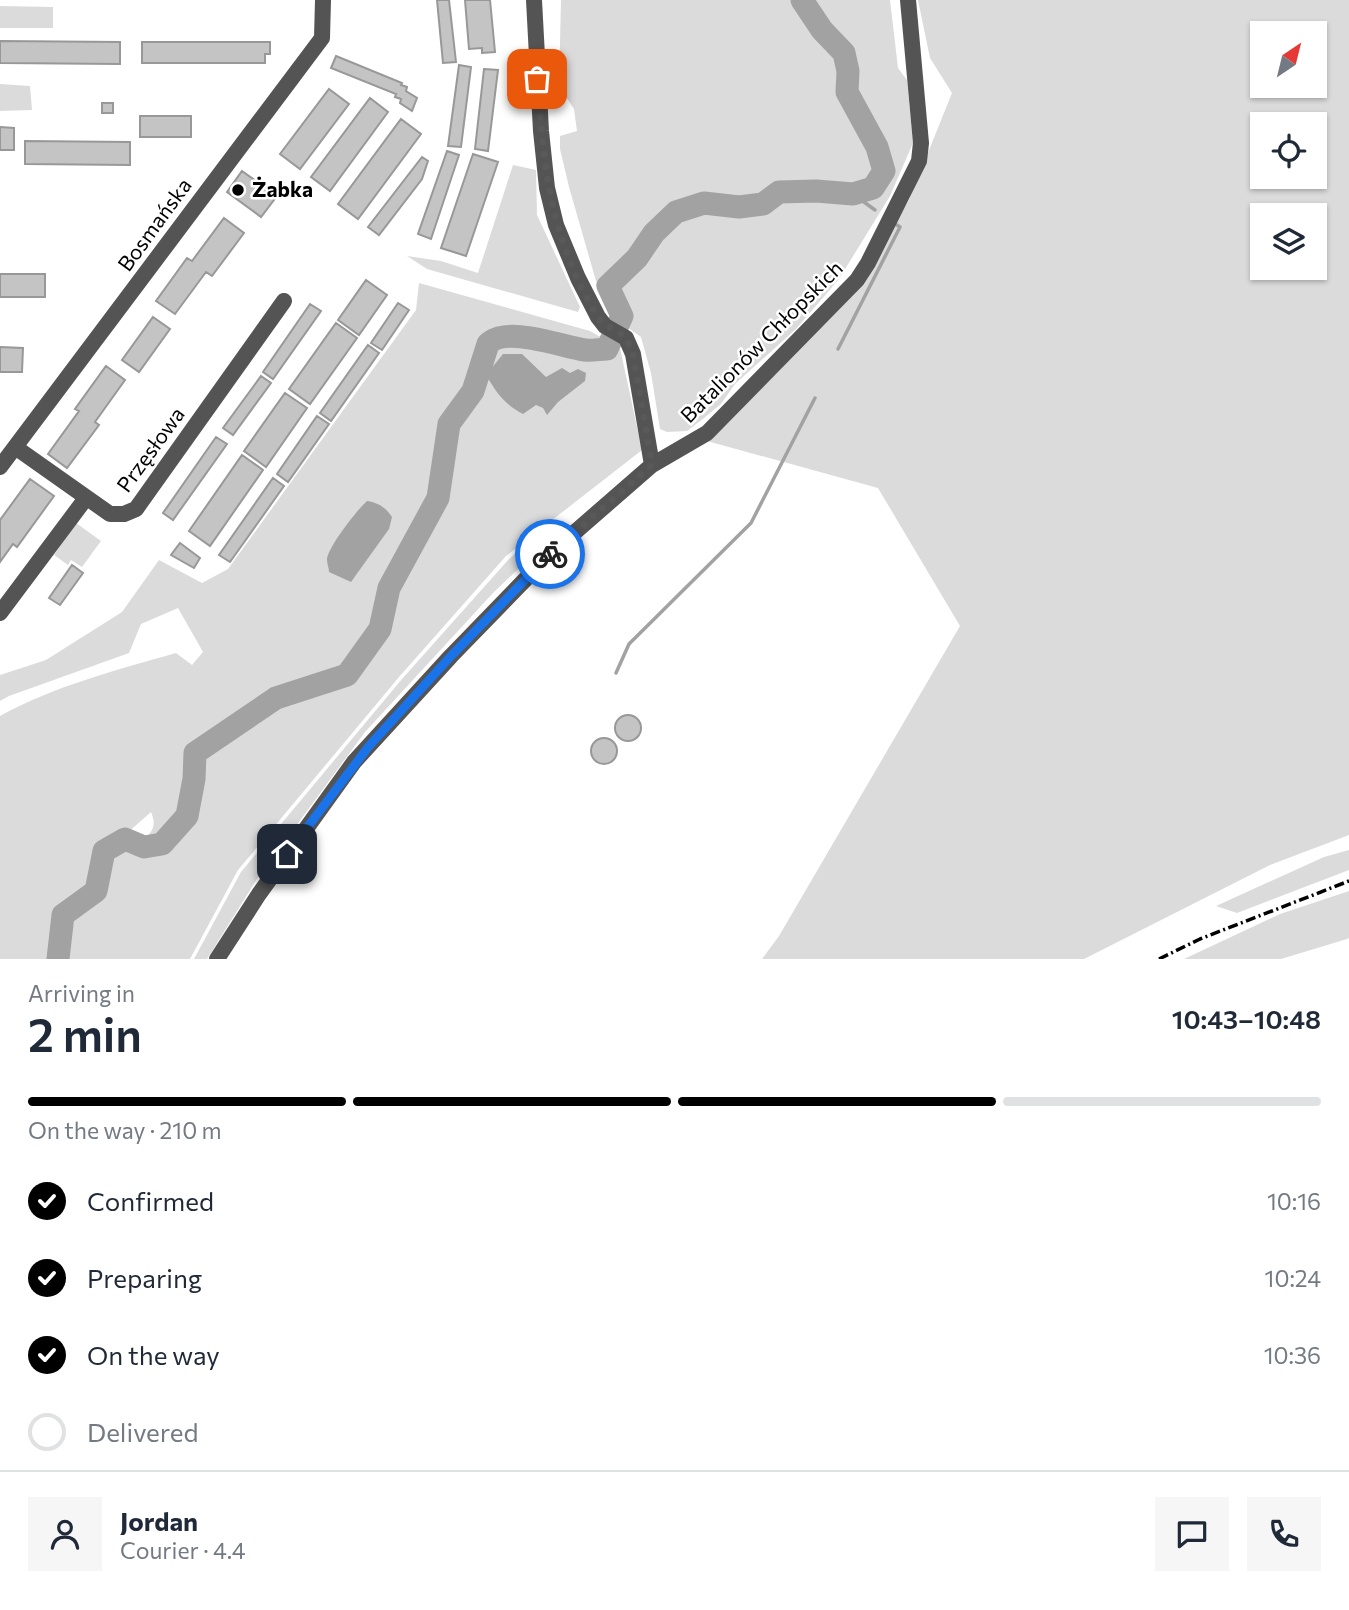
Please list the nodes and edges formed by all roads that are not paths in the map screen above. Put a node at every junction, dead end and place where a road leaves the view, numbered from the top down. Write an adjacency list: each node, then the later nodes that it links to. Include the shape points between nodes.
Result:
1 (323, 0): 5 (street, Bosmańska, via 322,38)
2 (534, 0): 6 (street, via 547,188 556,225 594,309 605,326 626,338 633,354)
3 (908, 0): 6 (street, Batalionów Chłopskich, via 919,161 868,263 857,280 707,433)
4 (284, 301): 8 (street, Przęsłowa, via 136,509 110,514)
5 (15, 447): 7 (street, Bosmańska); 8 (street, Przęsłowa)
6 (652, 465): 10 (street, Batalionów Chłopskich, via 551,553 376,737 300,835)
7 (0, 467)
8 (86, 498): 9 (street)
9 (0, 613)
10 (217, 959)

